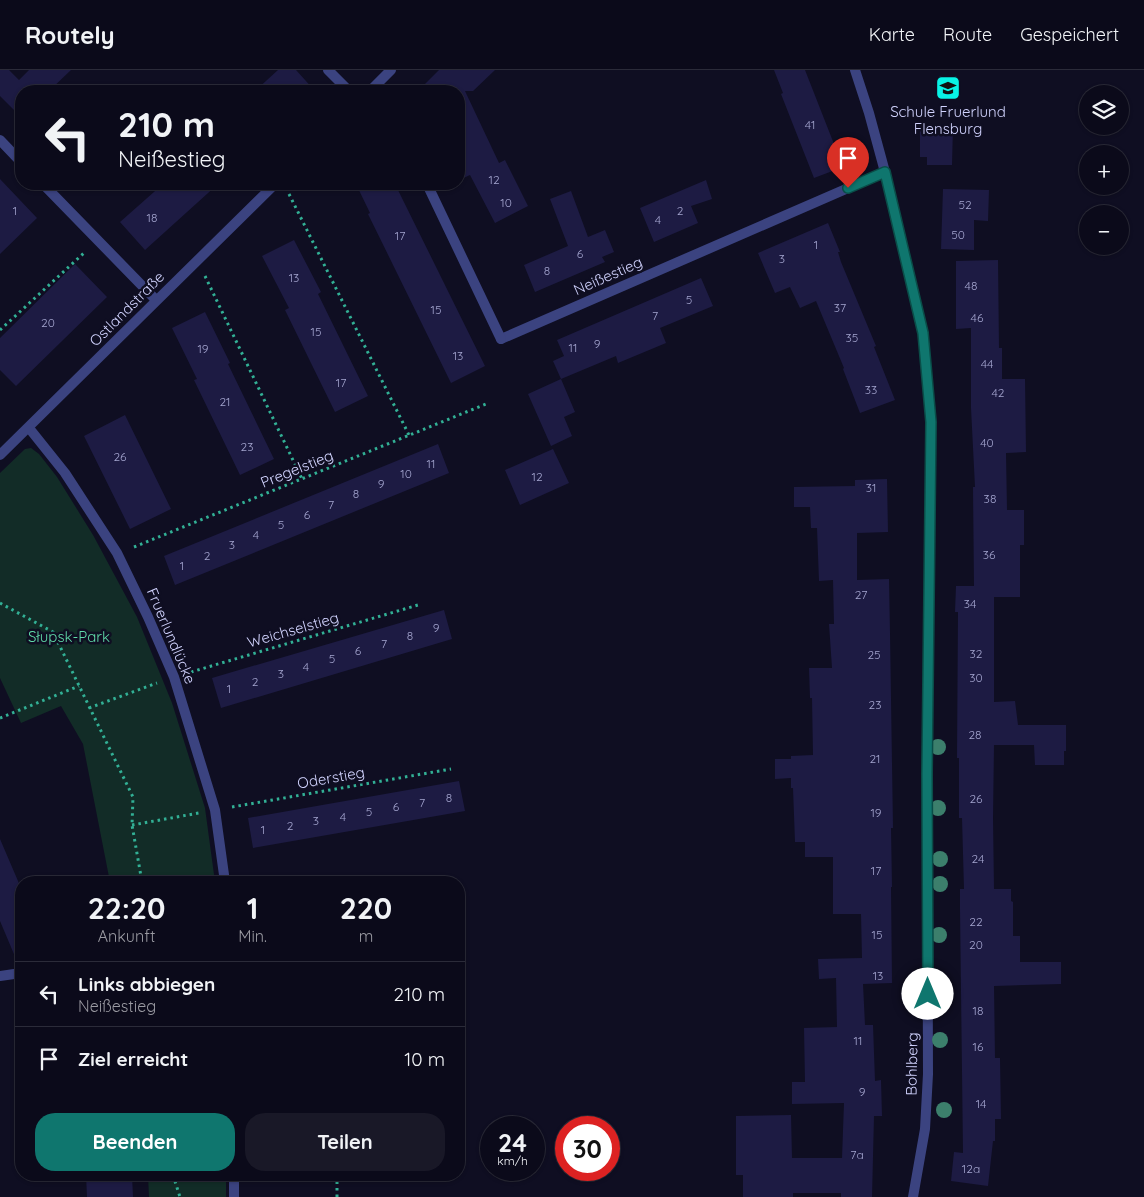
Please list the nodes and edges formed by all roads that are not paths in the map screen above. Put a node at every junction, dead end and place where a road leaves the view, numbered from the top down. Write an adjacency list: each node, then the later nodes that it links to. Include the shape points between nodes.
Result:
1 (328, 70): 4 (street)
2 (391, 70): 5 (street)
3 (855, 70): 8 (street, Bohlberg)
4 (343, 85)
5 (382, 85)
6 (0, 140): 7 (street)
7 (15, 156)
8 (885, 172): 11 (street, Neißestieg, via 501,339); 20 (street, Bohlberg, via 923,333 931,422 928,1074 925,1129)
9 (49, 190): 12 (street)
10 (269, 190): 12 (street, Ostlandstraße)
11 (430, 190)
12 (156, 300): 13 (street, Ostlandstraße)
13 (29, 428): 14 (street, Ostlandstraße); 15 (street, Fruerlundlücke, via 65,474 117,553 148,617 174,677 215,810)
14 (0, 455)
15 (224, 876)
16 (15, 974): 17 (street)
17 (0, 976)
18 (234, 1181): 19 (street)
19 (234, 1197)
20 (913, 1197)

